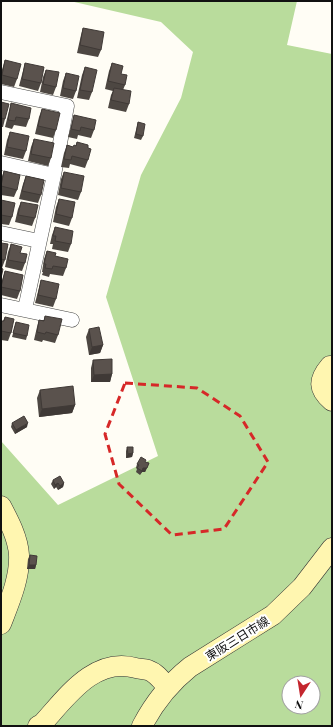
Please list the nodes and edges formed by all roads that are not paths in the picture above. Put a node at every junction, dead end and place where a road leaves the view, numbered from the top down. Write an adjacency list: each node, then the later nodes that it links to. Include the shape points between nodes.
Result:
1 (1, 92): 3 (street, via 67,106)
2 (1, 163): 3 (street)
3 (54, 175): 5 (street)
4 (1, 233): 5 (street)
5 (39, 241): 7 (street)
6 (1, 305): 7 (street)
7 (24, 309): 8 (street)
8 (72, 320)
9 (332, 366): 10 (main road, via 322,376 321,385 326,396)
10 (332, 401)
11 (1, 506): 13 (main road, via 10,524 19,556 15,584)
12 (332, 548): 14 (main road, 東阪三日市線, via 302,587 273,615 190,667)
13 (1, 624)
14 (168, 688): 15 (main road, via 157,675 148,670 117,666 101,669 87,677); 16 (main road, 東阪三日市線)
15 (38, 726)
16 (142, 726)

